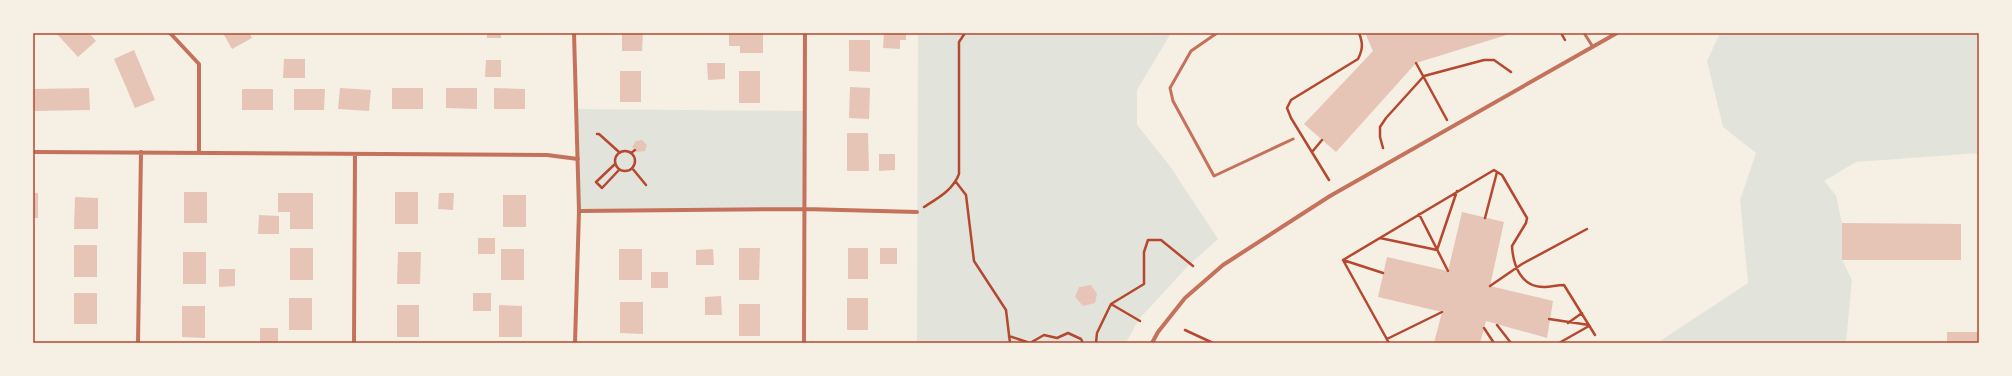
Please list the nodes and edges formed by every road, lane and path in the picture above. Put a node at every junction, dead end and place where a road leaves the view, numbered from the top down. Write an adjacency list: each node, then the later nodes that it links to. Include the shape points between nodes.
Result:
1 (170, 33): 23 (street, via 199,64)
2 (574, 33): 28 (street)
3 (805, 33): 37 (street)
4 (965, 33): 34 (path, via 959,42 959,174)
5 (1218, 33): 17 (lane, via 1191,51 1170,88 1174,101 1214,176)
6 (1359, 33): 25 (path, via 1362,50 1358,58 1291,100 1287,108)
7 (1561, 33): 10 (path)
8 (1584, 33): 11 (lane)
9 (1617, 33): 11 (street)
10 (1565, 40)
11 (1593, 47): 15 (street)
12 (1416, 63): 14 (path)
13 (1511, 72): 14 (path, via 1494,60 1484,60)
14 (1424, 76): 15 (path); 19 (path, via 1380,127)
15 (1450, 128): 72 (street, via 1330,196 1224,266 1185,298)
16 (597, 134): 24 (path)
17 (1293, 139)
18 (1322, 140): 25 (path)
19 (1383, 148)
20 (635, 150): 26 (path)
21 (33, 152): 22 (street)
22 (141, 152): 23 (street); 64 (street)
23 (199, 152): 27 (street)
24 (619, 152): 26 (path, via 626,150); 29 (path)
25 (1312, 152): 33 (path)
26 (631, 153): 30 (path, via 635,159)
27 (355, 154): 28 (street, via 547,155); 65 (street)
28 (578, 159): 38 (street)
29 (615, 164): 31 (path); 31 (path, via 596,182 602,188)
30 (632, 168): 31 (path, via 626,171); 35 (path)
31 (619, 170)
32 (1497, 172): 36 (path, via 1494,170); 41 (path); 47 (path, via 1502,174 1527,218 1512,246)
33 (1329, 180)
34 (956, 182): 39 (path); 62 (path, via 966,195 974,261 1006,310)
35 (646, 185)
36 (1458, 191): 40 (path); 44 (path)
37 (804, 210): 38 (street); 39 (street); 67 (street)
38 (579, 211): 66 (street)
39 (917, 212)
40 (1419, 214): 43 (path); 44 (path)
41 (1486, 218)
42 (1587, 229): 47 (path)
43 (1380, 238): 44 (path); 45 (path)
44 (1438, 250): 48 (path)
45 (1343, 260): 49 (path); 63 (path)
46 (1193, 266): 51 (path, via 1161,240 1148,240 1144,252 1144,284)
47 (1516, 269): 50 (path); 53 (path, via 1529,285 1564,285)
48 (1448, 271)
49 (1383, 273)
50 (1490, 286)
51 (1111, 304): 55 (path); 71 (path, via 1097,333)
52 (1442, 312): 63 (path)
53 (1582, 313): 56 (path); 58 (path)
54 (1549, 319): 56 (path)
55 (1140, 321)
56 (1568, 323): 58 (path)
57 (1497, 326): 76 (path)
58 (1589, 326): 61 (path); 77 (path)
59 (1484, 328): 75 (path)
60 (1185, 330): 73 (path)
61 (1595, 335)
62 (1009, 336): 68 (path); 69 (path)
63 (1387, 339): 74 (path)
64 (138, 343)
65 (354, 343)
66 (575, 343)
67 (804, 343)
68 (1010, 343)
69 (1030, 343): 70 (path, via 1044,335 1057,338 1068,333 1081,339)
70 (1082, 343)
71 (1096, 343)
72 (1152, 343)
73 (1213, 343)
74 (1389, 343)
75 (1494, 343)
76 (1511, 343)
77 (1559, 343)

